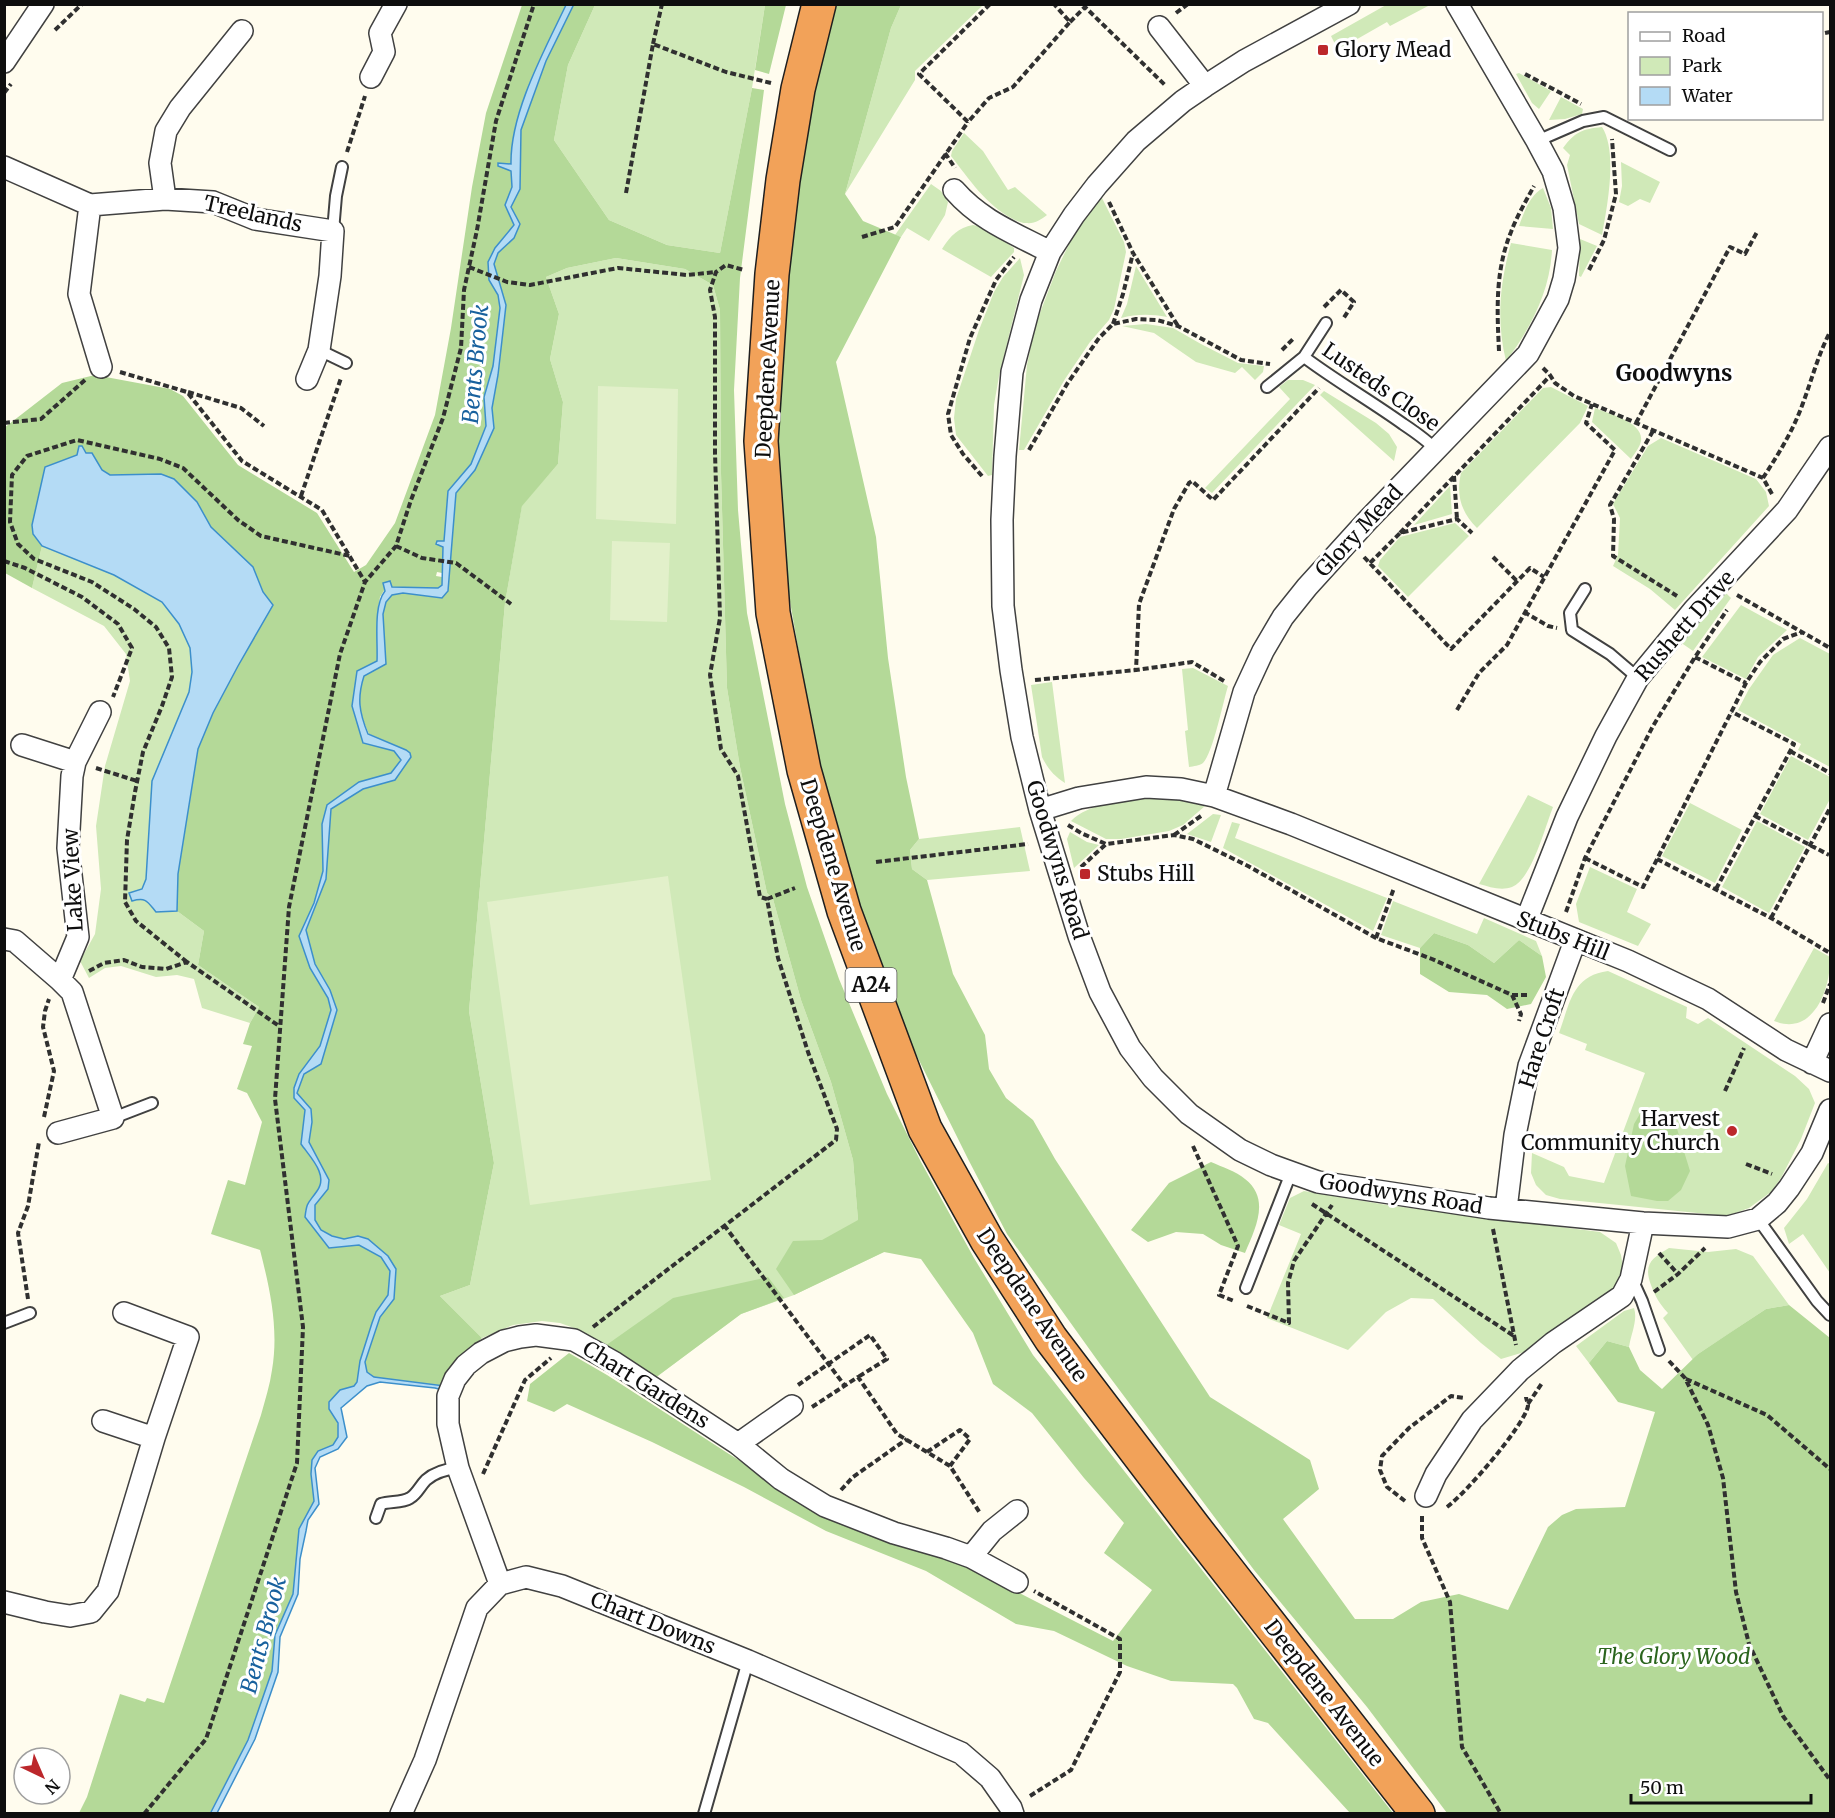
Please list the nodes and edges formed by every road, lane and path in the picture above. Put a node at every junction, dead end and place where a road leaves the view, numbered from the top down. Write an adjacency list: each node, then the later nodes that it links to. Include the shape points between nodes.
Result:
1 (43, 4): 17 (street)
2 (396, 4): 19 (street, via 380,33 384,52)
3 (534, 4): 44 (path, via 496,120)
4 (662, 4): 16 (path)
5 (819, 4): 198 (highway, Deepdene Avenue / A24, via 798,90 783,180 771,274 761,441 773,614 804,770 844,911 925,1130 987,1240 1050,1339)
6 (990, 4): 26 (path, via 919,74)
7 (1054, 4): 11 (path)
8 (1349, 4): 22 (street, Goodwyns Road)
9 (1457, 4): 18 (street, Glory Mead)
10 (1085, 6): 11 (path); 24 (path)
11 (1070, 22): 26 (path, via 1013,87 989,98)
12 (1159, 27): 22 (street)
13 (242, 30): 35 (street, via 166,131 160,163)
14 (1830, 32): 15 (path)
15 (1825, 33)
16 (653, 44): 20 (path, via 726,72); 34 (path)
17 (4, 62)
18 (1492, 67): 25 (path, via 1517,69); 27 (street, Glory Mead)
19 (371, 77): 30 (path)
20 (753, 78)
21 (772, 83): 23 (path)
22 (1205, 86): 24 (street, Goodwyns Road)
23 (770, 95)
24 (1183, 101): 32 (street, Goodwyns Road, via 1136,141)
25 (1604, 117): 27 (lane, via 1583,121); 28 (lane); 46 (path, via 1614,151 1616,194 1604,240 1584,280 1571,300)
26 (968, 122): 39 (path, via 896,227)
27 (1537, 141): 46 (street, Glory Mead, via 1553,171 1564,208 1569,248)
28 (1670, 150)
29 (4, 167): 36 (street, Treelands)
30 (342, 167): 37 (lane)
31 (1538, 179): 57 (path, via 1510,232 1500,270)
32 (1097, 185): 41 (street, Goodwyns Road); 42 (path)
33 (954, 190): 40 (street, via 987,219)
34 (626, 193)
35 (165, 199): 36 (street, Treelands); 37 (street, Treelands, via 213,202 255,219)
36 (90, 205): 60 (street, via 79,294)
37 (333, 231): 54 (street)
38 (1757, 232): 69 (path, via 1745,254 1730,247)
39 (862, 237)
40 (1029, 241): 41 (street); 77 (path, via 996,280 970,338 948,414 951,435)
41 (1050, 252): 104 (street, Goodwyns Road, via 1031,300 1012,372 1005,445 1003,606)
42 (1133, 252): 50 (path); 51 (path)
43 (747, 259): 45 (path, via 746,271 726,265)
44 (469, 267): 45 (path, via 507,282 530,285 618,268 687,275); 83 (path, via 461,348 443,418)
45 (716, 272): 129 (path, via 710,290 715,317 720,618 710,675 721,749 738,776 760,897)
46 (1558, 299): 55 (street, Glory Mead)
47 (1317, 314): 49 (path, via 1341,290 1353,303)
48 (1326, 323): 56 (lane, Lusteds Close)
49 (1341, 323)
50 (1113, 324): 51 (path, via 1136,319); 74 (path, via 1067,384)
51 (1178, 326): 59 (path, via 1241,360)
52 (1301, 331): 59 (path)
53 (1830, 332): 76 (path, via 1786,444)
54 (320, 350): 58 (lane); 64 (street)
55 (1528, 354): 62 (path); 73 (street, Glory Mead)
56 (1304, 357): 61 (lane, Lusteds Close); 63 (lane, Lusteds Close)
57 (1499, 359)
58 (346, 363): 78 (path)
59 (1269, 364): 61 (path)
60 (101, 367): 66 (path); 68 (path, via 40,419)
61 (1288, 370): 65 (lane, Lusteds Close)
62 (1550, 375): 67 (path, via 1555,383); 75 (path)
63 (1330, 376): 73 (lane, Lusteds Close); 102 (path, via 1213,500 1192,481 1189,483 1174,508 1139,604)
64 (307, 379)
65 (1267, 387)
66 (187, 392): 70 (path, via 241,408); 78 (path, via 242,461)
67 (1592, 404): 69 (path); 89 (path, via 1586,423 1615,450)
68 (4, 423)
69 (1636, 423): 71 (path)
70 (264, 426)
71 (1653, 431): 76 (path); 96 (path, via 1610,506 1614,519 1613,556 1680,597)
72 (1830, 447): 79 (street, Rushett Drive)
73 (1436, 450): 106 (street, Glory Mead, via 1307,586 1278,625)
74 (1027, 454)
75 (1454, 475): 80 (path); 81 (path)
76 (1763, 478): 79 (path)
77 (986, 481)
78 (301, 496): 84 (path, via 322,510)
79 (1787, 510): 94 (street, Rushett Drive)
80 (1457, 519): 81 (path); 82 (path)
81 (1400, 533): 88 (path)
82 (1472, 533)
83 (396, 546): 91 (path); 95 (path, via 422,558 456,562)
84 (350, 556): 91 (path); 114 (path, via 261,536 238,520 183,468 160,459 77,440 27,456 12,475 10,522 18,544 34,558 92,582 134,609 156,627 169,648 172,677 143,752)
85 (1363, 556): 88 (path)
86 (1493, 557): 90 (path)
87 (4, 561): 108 (path, via 82,597 118,624 132,648 106,714)
88 (1370, 563): 90 (path, via 1451,649)
89 (1544, 577): 90 (path, via 1530,568); 97 (path)
90 (1517, 580)
91 (365, 582): 142 (path, via 340,654 289,907)
92 (1744, 586): 94 (path)
93 (1585, 589): 98 (lane, via 1570,613)
94 (1729, 590): 96 (street, Rushett Drive); 99 (path); 101 (path)
95 (511, 604)
96 (1694, 610): 103 (street, Rushett Drive)
97 (1524, 612): 98 (path, via 1548,626); 107 (path, via 1507,645 1479,673)
98 (1572, 630): 103 (lane)
99 (1802, 632): 100 (path); 105 (path, via 1783,639)
100 (1830, 648)
101 (1695, 657): 105 (path); 123 (path, via 1653,726)
102 (1136, 670): 104 (path); 106 (path, via 1192,662)
103 (1638, 678): 130 (street, Rushett Drive, via 1567,817)
104 (1013, 683): 116 (street, Goodwyns Road, via 1022,737)
105 (1746, 683): 109 (path)
106 (1244, 692): 115 (street, Glory Mead)
107 (1457, 710)
108 (100, 711): 112 (street, Lake View)
109 (1732, 712): 111 (path, via 1794,744); 124 (path)
110 (22, 745): 112 (street)
111 (1790, 751): 113 (path); 118 (path)
112 (75, 762): 114 (path); 137 (street, Lake View, via 68,848 78,937)
113 (1830, 773)
114 (137, 781): 136 (path, via 126,840 125,902 136,921)
115 (1214, 796): 116 (street, Stubs Hill, via 1146,787); 120 (path, via 1210,808); 126 (street, Stubs Hill)
116 (1050, 807): 120 (path, via 1081,833 1106,844); 150 (street, Goodwyns Road, via 1086,954 1100,992 1130,1048 1189,1114)
117 (1830, 808): 121 (path)
118 (1755, 816): 121 (path); 128 (path)
119 (1027, 833): 125 (path, via 1030,844)
120 (1174, 835): 132 (path, via 1193,839 1248,866)
121 (1810, 846): 122 (path); 131 (path)
122 (1829, 855)
123 (1585, 858): 124 (path, via 1643,887); 130 (path, via 1565,916)
124 (1657, 859): 128 (path)
125 (876, 862)
126 (1401, 870): 130 (street, Stubs Hill); 132 (path)
127 (795, 888): 129 (path)
128 (1716, 889): 131 (path)
129 (767, 899): 154 (path, via 778,958 837,1129 836,1140)
130 (1529, 914): 134 (street, Stubs Hill)
131 (1771, 918): 135 (path)
132 (1376, 938): 138 (path)
133 (4, 939): 137 (street, via 15,941)
134 (1575, 941): 143 (street, Stubs Hill, via 1708,999); 151 (street, Hare Croft, via 1529,1066)
135 (1830, 953)
136 (187, 962): 137 (path, via 166,969 142,967 124,960 104,963); 142 (path)
137 (60, 980): 148 (street, via 72,992); 149 (path, via 45,1011 43,1027 54,1071)
138 (1512, 995): 139 (path); 141 (path, via 1521,1014)
139 (1530, 995)
140 (1830, 1024): 144 (street)
141 (1518, 1025)
142 (280, 1027): 195 (path, via 275,1099 303,1327 297,1463 206,1738)
143 (1754, 1030): 144 (street, Stubs Hill); 145 (path)
144 (1821, 1067)
145 (1725, 1091)
146 (152, 1103): 148 (lane)
147 (1830, 1110): 152 (street, Goodwyns Road, via 1812,1153 1789,1188)
148 (113, 1118): 149 (street)
149 (47, 1128): 161 (path, via 18,1233)
150 (1288, 1181): 151 (street, Goodwyns Road); 160 (lane); 165 (path, via 1299,1196)
151 (1497, 1208): 153 (street, Goodwyns Road); 165 (path)
152 (1758, 1219): 153 (street, Goodwyns Road, via 1728,1227); 163 (lane)
153 (1642, 1223): 159 (street)
154 (724, 1225): 166 (path); 168 (path)
155 (1698, 1245): 156 (path)
156 (1707, 1246)
157 (1659, 1248): 158 (path)
158 (1678, 1274)
159 (1631, 1279): 167 (lane); 169 (street, via 1622,1296)
160 (1246, 1288)
161 (30, 1313): 164 (lane)
162 (124, 1313): 175 (street, via 188,1337)
163 (1830, 1315)
164 (4, 1323)
165 (1515, 1336): 169 (path)
166 (574, 1340): 177 (street, Chart Gardens); 180 (street, Chart Gardens, via 520,1337 496,1345 466,1365 448,1396 448,1424); 183 (path, via 525,1380)
167 (1659, 1350): 171 (path)
168 (828, 1364): 170 (path, via 870,1335 887,1359); 172 (path); 173 (path, via 791,1389)
169 (1520, 1370): 182 (street, via 1472,1420)
170 (858, 1377): 172 (path); 176 (path, via 897,1434)
171 (1685, 1378): 181 (path, via 1767,1415); 193 (path, via 1708,1425 1723,1479 1736,1592 1749,1644 1783,1716)
172 (845, 1386): 173 (path, via 806,1411)
173 (795, 1403): 177 (street)
174 (103, 1421): 175 (street)
175 (154, 1438): 191 (street, via 108,1591 91,1612 70,1616)
176 (907, 1439): 178 (path); 184 (path, via 853,1478)
177 (738, 1444): 184 (street, Chart Gardens, via 781,1479)
178 (927, 1452): 179 (path); 179 (path, via 960,1430 970,1439)
179 (950, 1466): 187 (path)
180 (458, 1468): 183 (street, Chart Gardens); 186 (lane, via 427,1479 408,1500 381,1504)
181 (1830, 1469)
182 (1426, 1496): 199 (path, via 1422,1538 1450,1602 1462,1747)
183 (471, 1502): 190 (street, Chart Gardens)
184 (825, 1506): 188 (street, Chart Gardens)
185 (1017, 1511): 187 (street)
186 (376, 1518)
187 (992, 1531): 188 (street)
188 (971, 1557): 189 (street, Chart Gardens)
189 (1017, 1582): 194 (path, via 1120,1639 1120,1672 1071,1770)
190 (500, 1584): 192 (street, Chart Downs, via 526,1577 562,1586); 196 (street, via 477,1608 425,1760)
191 (4, 1602)
192 (748, 1661): 194 (street, Chart Downs, via 961,1753 990,1778); 197 (lane)
193 (1830, 1780)
194 (1012, 1811)
195 (144, 1814)
196 (401, 1814)
197 (704, 1814)
198 (1418, 1814)
199 (1501, 1814)

